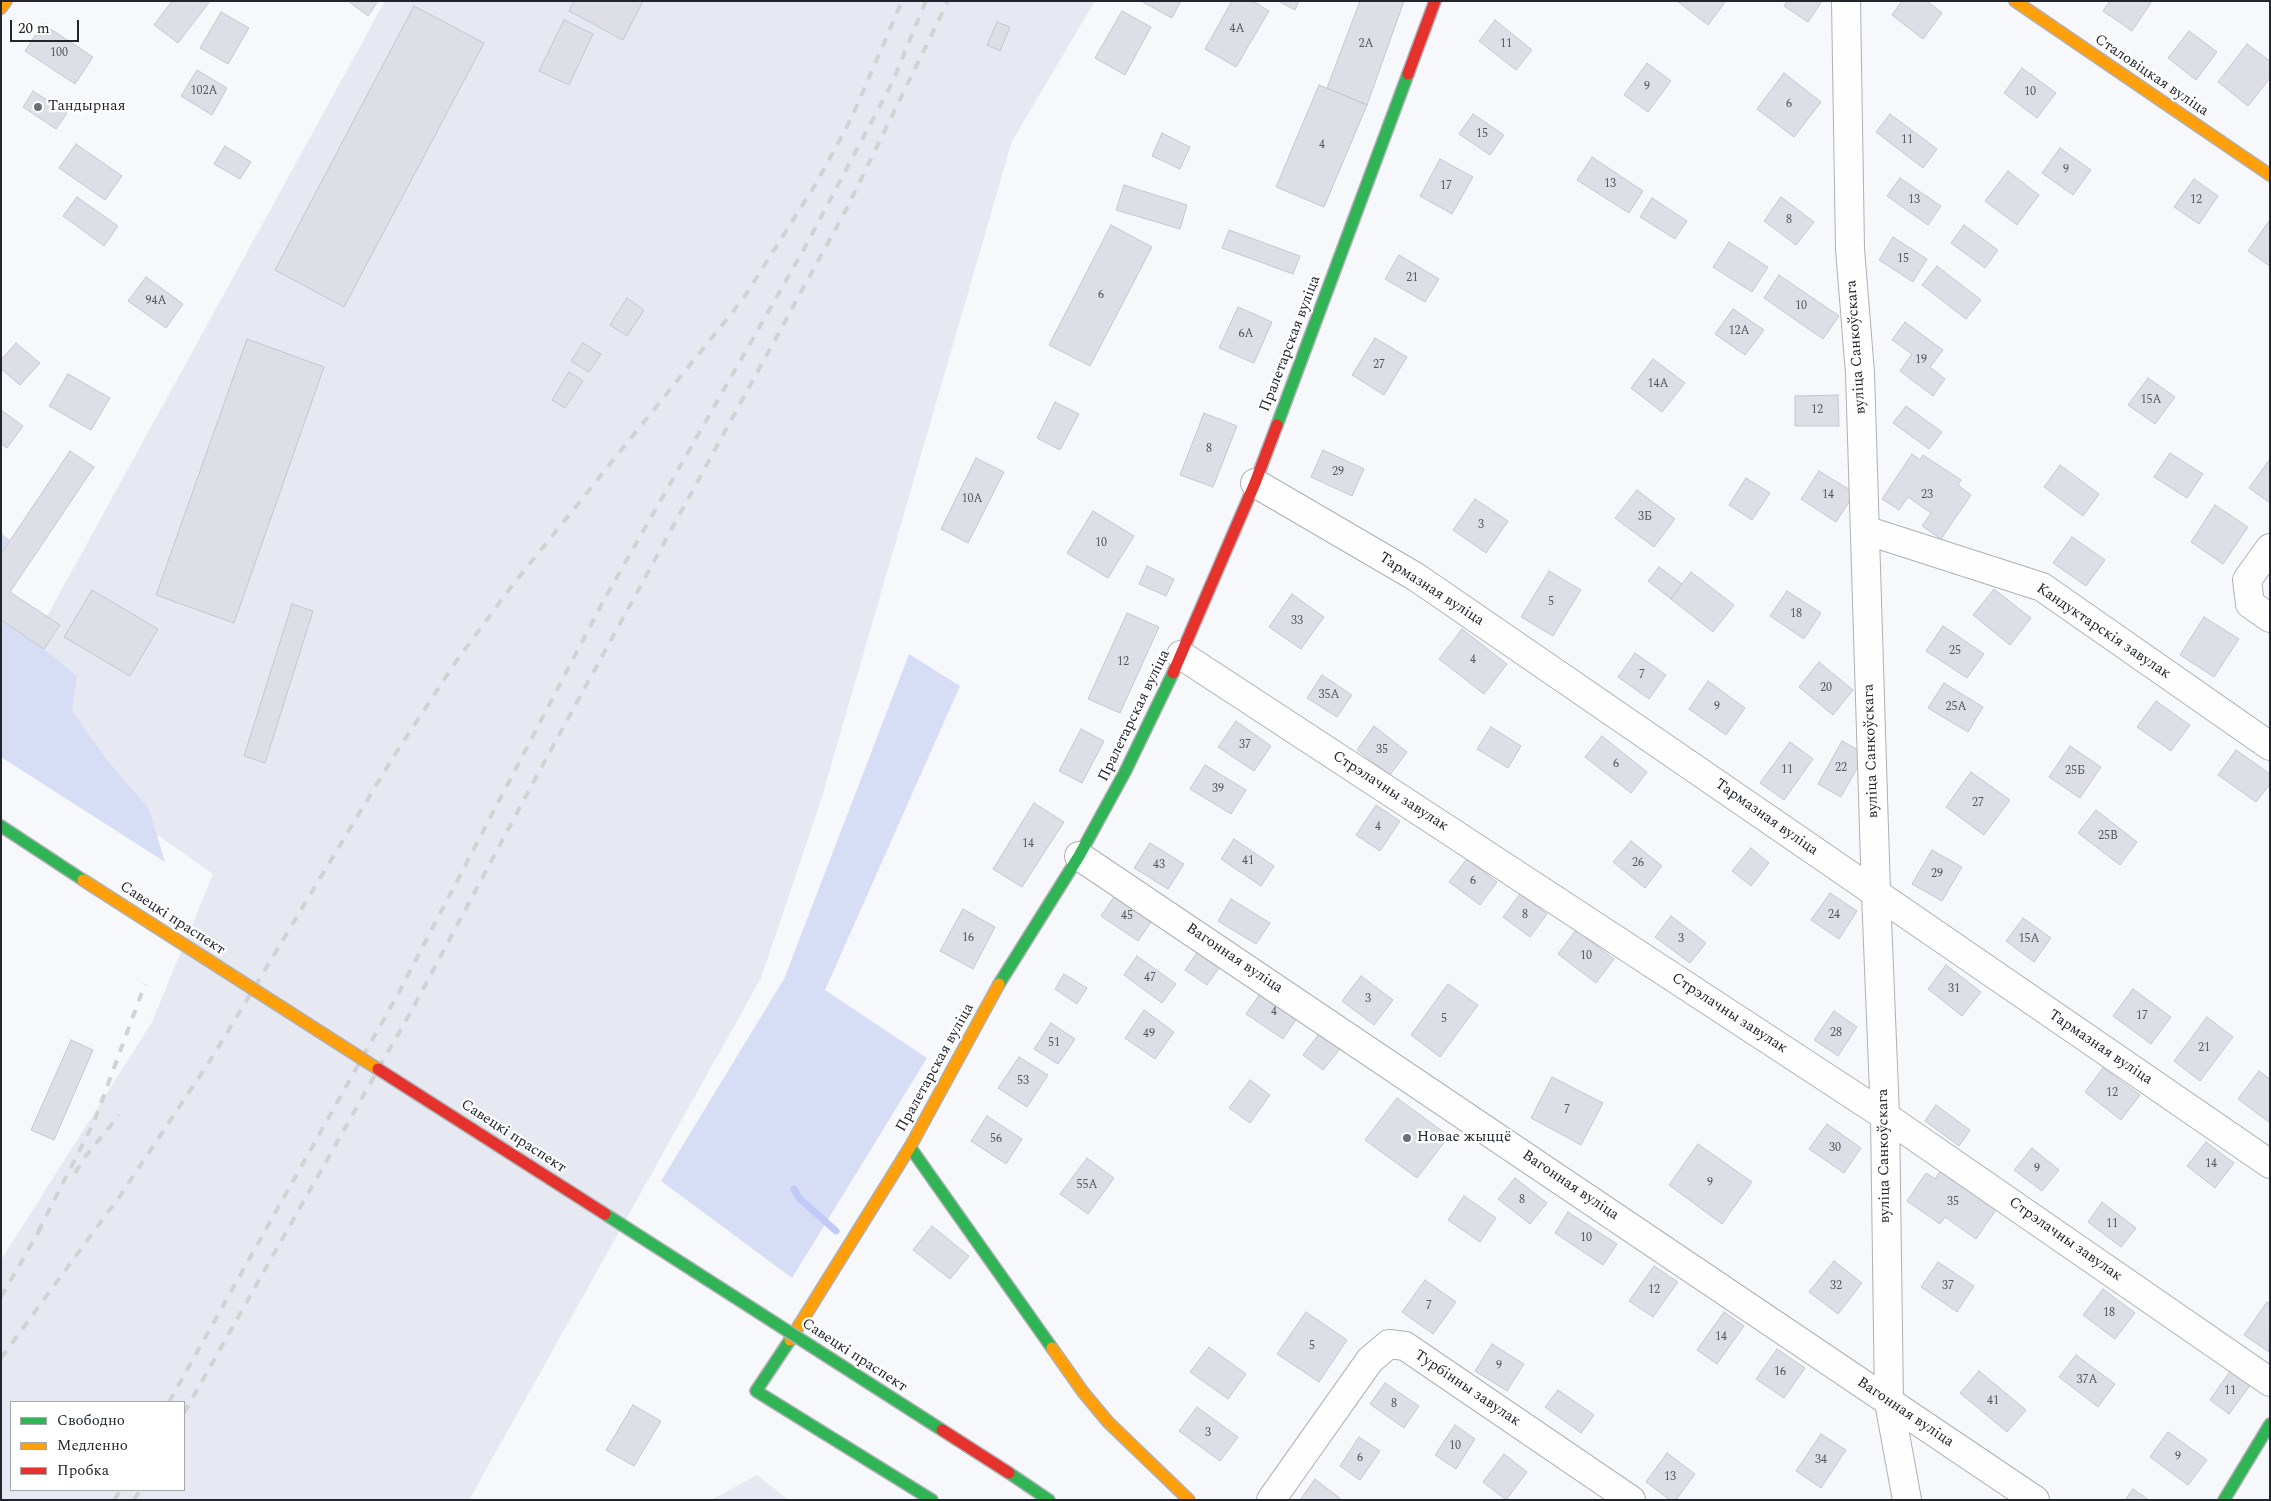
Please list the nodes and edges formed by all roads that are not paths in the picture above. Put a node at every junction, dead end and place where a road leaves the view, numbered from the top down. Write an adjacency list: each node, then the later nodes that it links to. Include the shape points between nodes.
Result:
1 (6, 1): 5 (main road)
2 (1435, 1): 7 (main road, Пралетарская вуліца)
3 (1846, 1): 8 (street, вуліца Санкоўскага, via 1850,249 1860,373)
4 (2016, 1): 6 (main road, Сталовіцкая вуліца)
5 (1, 8)
6 (2270, 175)
7 (1255, 483): 11 (main road, Пралетарская вуліца); 15 (street, Тармазная вуліца, via 1416,577)
8 (1865, 530): 12 (street, Кандуктарскія завулак, via 2042,587); 15 (street, вуліца Санкоўскага)
9 (2270, 548): 10 (street, via 2247,580 2250,604)
10 (2270, 618)
11 (1181, 655): 14 (main road, Пралетарская вуліца, via 1125,772); 16 (street, Стрэлачны завулак)
12 (2270, 746)
13 (1, 826): 23 (main road, Савецкі праспект, bridge)
14 (1079, 856): 17 (main road, Пралетарская вуліца, via 994,993); 20 (street, Вагонная вуліца)
15 (1876, 894): 16 (street, вуліца Санкоўскага); 18 (street, Тармазная вуліца)
16 (1885, 1116): 19 (street, Стрэлачны завулак); 20 (street, вуліца Санкоўскага)
17 (910, 1147): 22 (main road, Пралетарская вуліца, via 756,1392); 24 (main road, via 1083,1392 1108,1422)
18 (2270, 1164)
19 (2270, 1382)
20 (1889, 1402): 27 (street, вуліца Санкоўскага); 28 (street, Вагонная вуліца)
21 (2270, 1424): 29 (main road)
22 (932, 1500)
23 (1049, 1500)
24 (1189, 1500)
25 (1271, 1500): 26 (street, Турбінны завулак, via 1370,1360 1389,1344 1405,1346)
26 (1630, 1500)
27 (1907, 1500)
28 (2035, 1500)
29 (2224, 1500)

